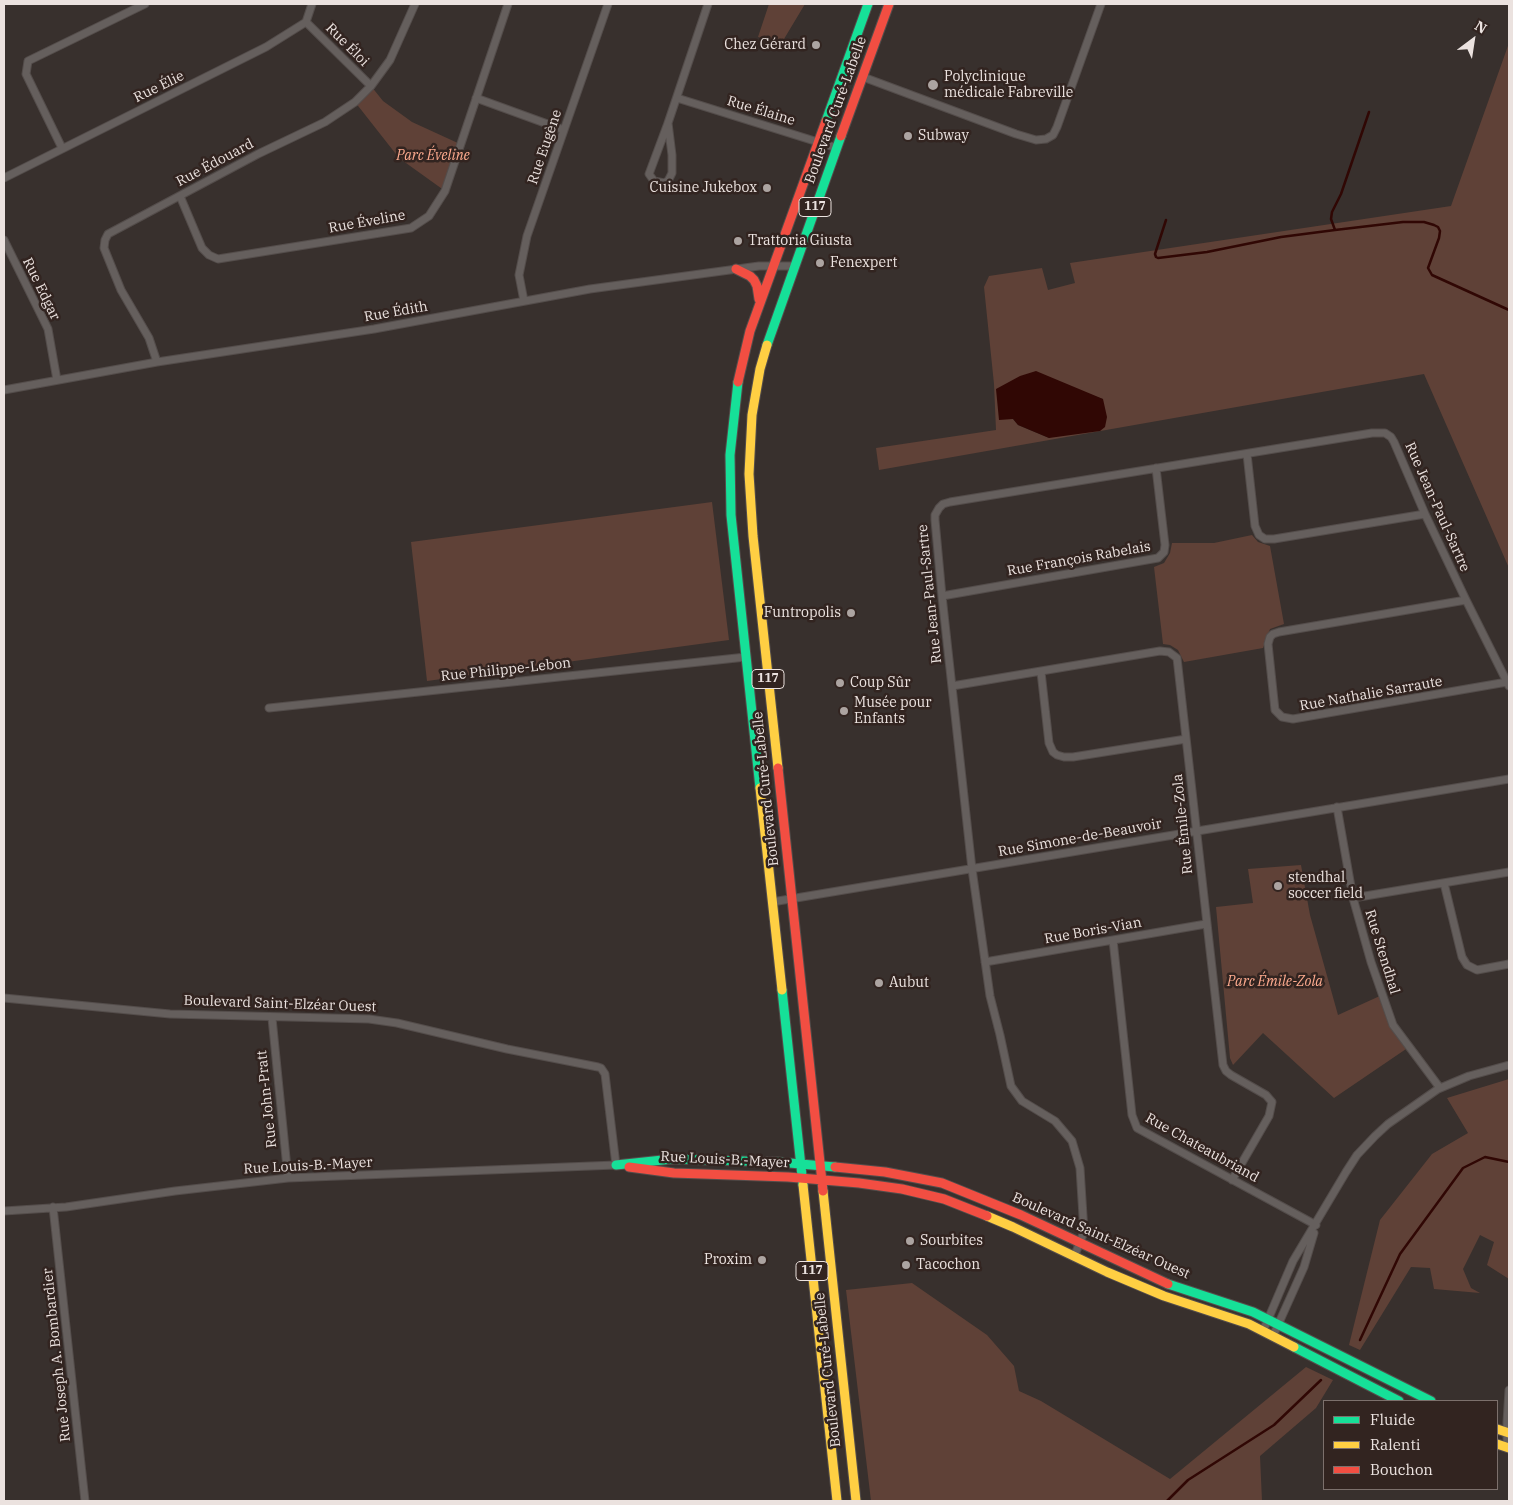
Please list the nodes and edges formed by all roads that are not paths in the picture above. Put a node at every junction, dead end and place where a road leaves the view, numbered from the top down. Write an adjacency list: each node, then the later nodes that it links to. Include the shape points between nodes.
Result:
1 (145, 4): 18 (street, via 28,61 26,74)
2 (312, 4): 10 (street)
3 (415, 4): 12 (street, Rue Édouard, via 390,60)
4 (508, 4): 13 (street, Rue Éveline)
5 (608, 4): 16 (street, Rue Eugène)
6 (708, 4): 14 (street)
7 (868, 4): 17 (main road, Boulevard Curé-Labelle / 117)
8 (889, 4): 11 (main road, Boulevard Curé-Labelle / 117)
9 (1101, 4): 11 (street, via 1057,127 1046,139 1036,140)
10 (306, 22): 12 (street, Rue Éloi); 18 (street, Rue Élie, via 266,47)
11 (863, 77): 19 (main road, Boulevard Curé-Labelle / 117)
12 (371, 86): 21 (street, Rue Édouard, via 355,102 325,122)
13 (476, 98): 16 (street); 21 (street, Rue Éveline, via 445,192 429,216 411,228 218,259 202,248)
14 (676, 98): 15 (street); 17 (street, Rue Élaine)
15 (668, 124): 15 (street, via 649,174 654,181 664,183 672,173)
16 (564, 130): 27 (street, Rue Eugène, via 527,236 519,274)
17 (818, 142): 19 (street, Rue Élaine); 23 (main road, Boulevard Curé-Labelle / 117)
18 (62, 148): 20 (street, Rue Élie)
19 (837, 148): 24 (main road, Boulevard Curé-Labelle / 117)
20 (4, 178)
21 (180, 196): 28 (street, Rue Édouard, via 108,234 105,240 104,248 121,290 149,338)
22 (4, 240): 29 (street, Rue Edgar, via 48,329)
23 (772, 266): 24 (street, Rue Édith); 25 (street, Rue Édith); 26 (main road, Boulevard Curé-Labelle / 117)
24 (793, 266): 49 (main road, Boulevard Curé-Labelle / 117, via 760,369 752,416 749,474)
25 (736, 269): 26 (main road, via 754,280); 27 (street, Rue Édith)
26 (760, 300): 36 (main road, Boulevard Curé-Labelle / 117, via 740,367 730,455 731,515)
27 (524, 301): 28 (street, Rue Édith, via 374,329)
28 (157, 362): 29 (street, Rue Édith)
29 (57, 380): 30 (street, Rue Édith)
30 (4, 390)
31 (1246, 454): 32 (street, Rue Jean-Paul-Sartre); 33 (street, Rue Jean-Paul-Sartre, via 1385,433 1394,442); 33 (street, via 1255,526 1257,533 1265,539)
32 (1156, 468): 34 (street, Rue Jean-Paul-Sartre, via 941,505 935,520); 34 (street, Rue François Rabelais, via 1165,545 1158,558)
33 (1425, 514): 35 (street, Rue Jean-Paul-Sartre)
34 (942, 596): 39 (street, Rue Jean-Paul-Sartre)
35 (1466, 600): 38 (street, Rue Jean-Paul-Sartre); 38 (street, Rue Nathalie Sarraute, via 1273,634 1268,644 1276,712 1284,718 1293,719)
36 (746, 657): 40 (street, Rue Philippe-Lebon); 50 (main road, Boulevard Curé-Labelle / 117)
37 (1041, 672): 39 (street, Rue Émile-Zola); 41 (street, via 1049,744 1057,755 1073,757); 41 (street, Rue Émile-Zola, via 1169,652 1175,655 1177,662)
38 (1508, 684)
39 (952, 686): 45 (street, Rue Jean-Paul-Sartre)
40 (269, 708)
41 (1186, 739): 44 (street, Rue Émile-Zola)
42 (1509, 779): 43 (street, Rue Simone-de-Beauvoir)
43 (1337, 807): 44 (street, Rue Simone-de-Beauvoir); 48 (street, Rue Stendhal)
44 (1196, 831): 45 (street, Rue Simone-de-Beauvoir); 51 (street, Rue Émile-Zola)
45 (972, 869): 49 (street, Rue Simone-de-Beauvoir); 53 (street, Rue Jean-Paul-Sartre)
46 (1509, 872): 47 (street)
47 (1444, 883): 48 (street); 54 (street, via 1467,965 1477,970)
48 (1353, 898): 58 (street, Rue Stendhal, via 1393,1025)
49 (792, 899): 50 (street, Rue Simone-de-Beauvoir); 61 (main road, Boulevard Curé-Labelle / 117)
50 (772, 902): 59 (main road, Boulevard Curé-Labelle / 117)
51 (1206, 924): 52 (street, Rue Boris-Vian); 65 (street, Rue Émile-Zola, via 1222,1065 1228,1073 1266,1095 1272,1102 1269,1116)
52 (1113, 940): 53 (street, Rue Boris-Vian); 65 (street, Rue Chateaubriand, via 1135,1125 1143,1133)
53 (985, 962): 69 (street, Rue Jean-Paul-Sartre, via 1011,1086 1022,1101 1056,1121 1072,1141 1080,1168 1084,1232)
54 (1509, 964)
55 (4, 998): 56 (street, Boulevard Saint-Elzéar Ouest, via 170,1014)
56 (272, 1018): 60 (street, Boulevard Saint-Elzéar Ouest, via 379,1020 602,1068); 62 (street, Rue John-Pratt)
57 (1509, 1065): 58 (street)
58 (1440, 1088): 68 (street, via 1388,1124 1357,1155)
59 (800, 1164): 60 (main road, Rue Louis-B.-Mayer, via 672,1159); 61 (main road, Boulevard Saint-Elzéar Ouest); 63 (main road, Boulevard Curé-Labelle / 117)
60 (616, 1165): 62 (street, Rue Louis-B.-Mayer); 63 (main road, Rue Louis-B.-Mayer, via 674,1173)
61 (821, 1165): 64 (main road, Boulevard Curé-Labelle / 117); 69 (main road, Boulevard Saint-Elzéar Ouest, via 942,1183 1015,1212)
62 (288, 1178): 66 (street, Rue Louis-B.-Mayer)
63 (802, 1178): 64 (main road, Boulevard Saint-Elzéar Ouest); 81 (main road, Boulevard Curé-Labelle / 117)
64 (822, 1180): 70 (main road, Boulevard Saint-Elzéar Ouest, via 896,1188 944,1199); 82 (main road, Boulevard Curé-Labelle / 117)
65 (1232, 1180): 68 (street, Rue Chateaubriand)
66 (53, 1207): 67 (street, Rue Louis-B.-Mayer); 80 (street, Rue Joseph A. Bombardier)
67 (4, 1212)
68 (1316, 1225): 71 (street, via 1293,1261); 72 (street, via 1304,1266)
69 (1080, 1244): 70 (street, Rue Jean-Paul-Sartre); 71 (main road, Boulevard Saint-Elzéar Ouest, via 1173,1286)
70 (1074, 1257): 73 (main road, Boulevard Saint-Elzéar Ouest, via 1164,1296)
71 (1268, 1319): 72 (main road, Boulevard Saint-Elzéar Ouest); 73 (street)
72 (1279, 1324): 74 (street); 77 (main road, Boulevard Saint-Elzéar Ouest)
73 (1263, 1331): 74 (main road, Boulevard Saint-Elzéar Ouest)
74 (1273, 1336): 76 (main road, Boulevard Saint-Elzéar Ouest)
75 (1509, 1390): 78 (street)
76 (1397, 1400)
77 (1429, 1400)
78 (1508, 1433): 79 (street)
79 (1508, 1448)
80 (85, 1501)
81 (837, 1501)
82 (856, 1501)

